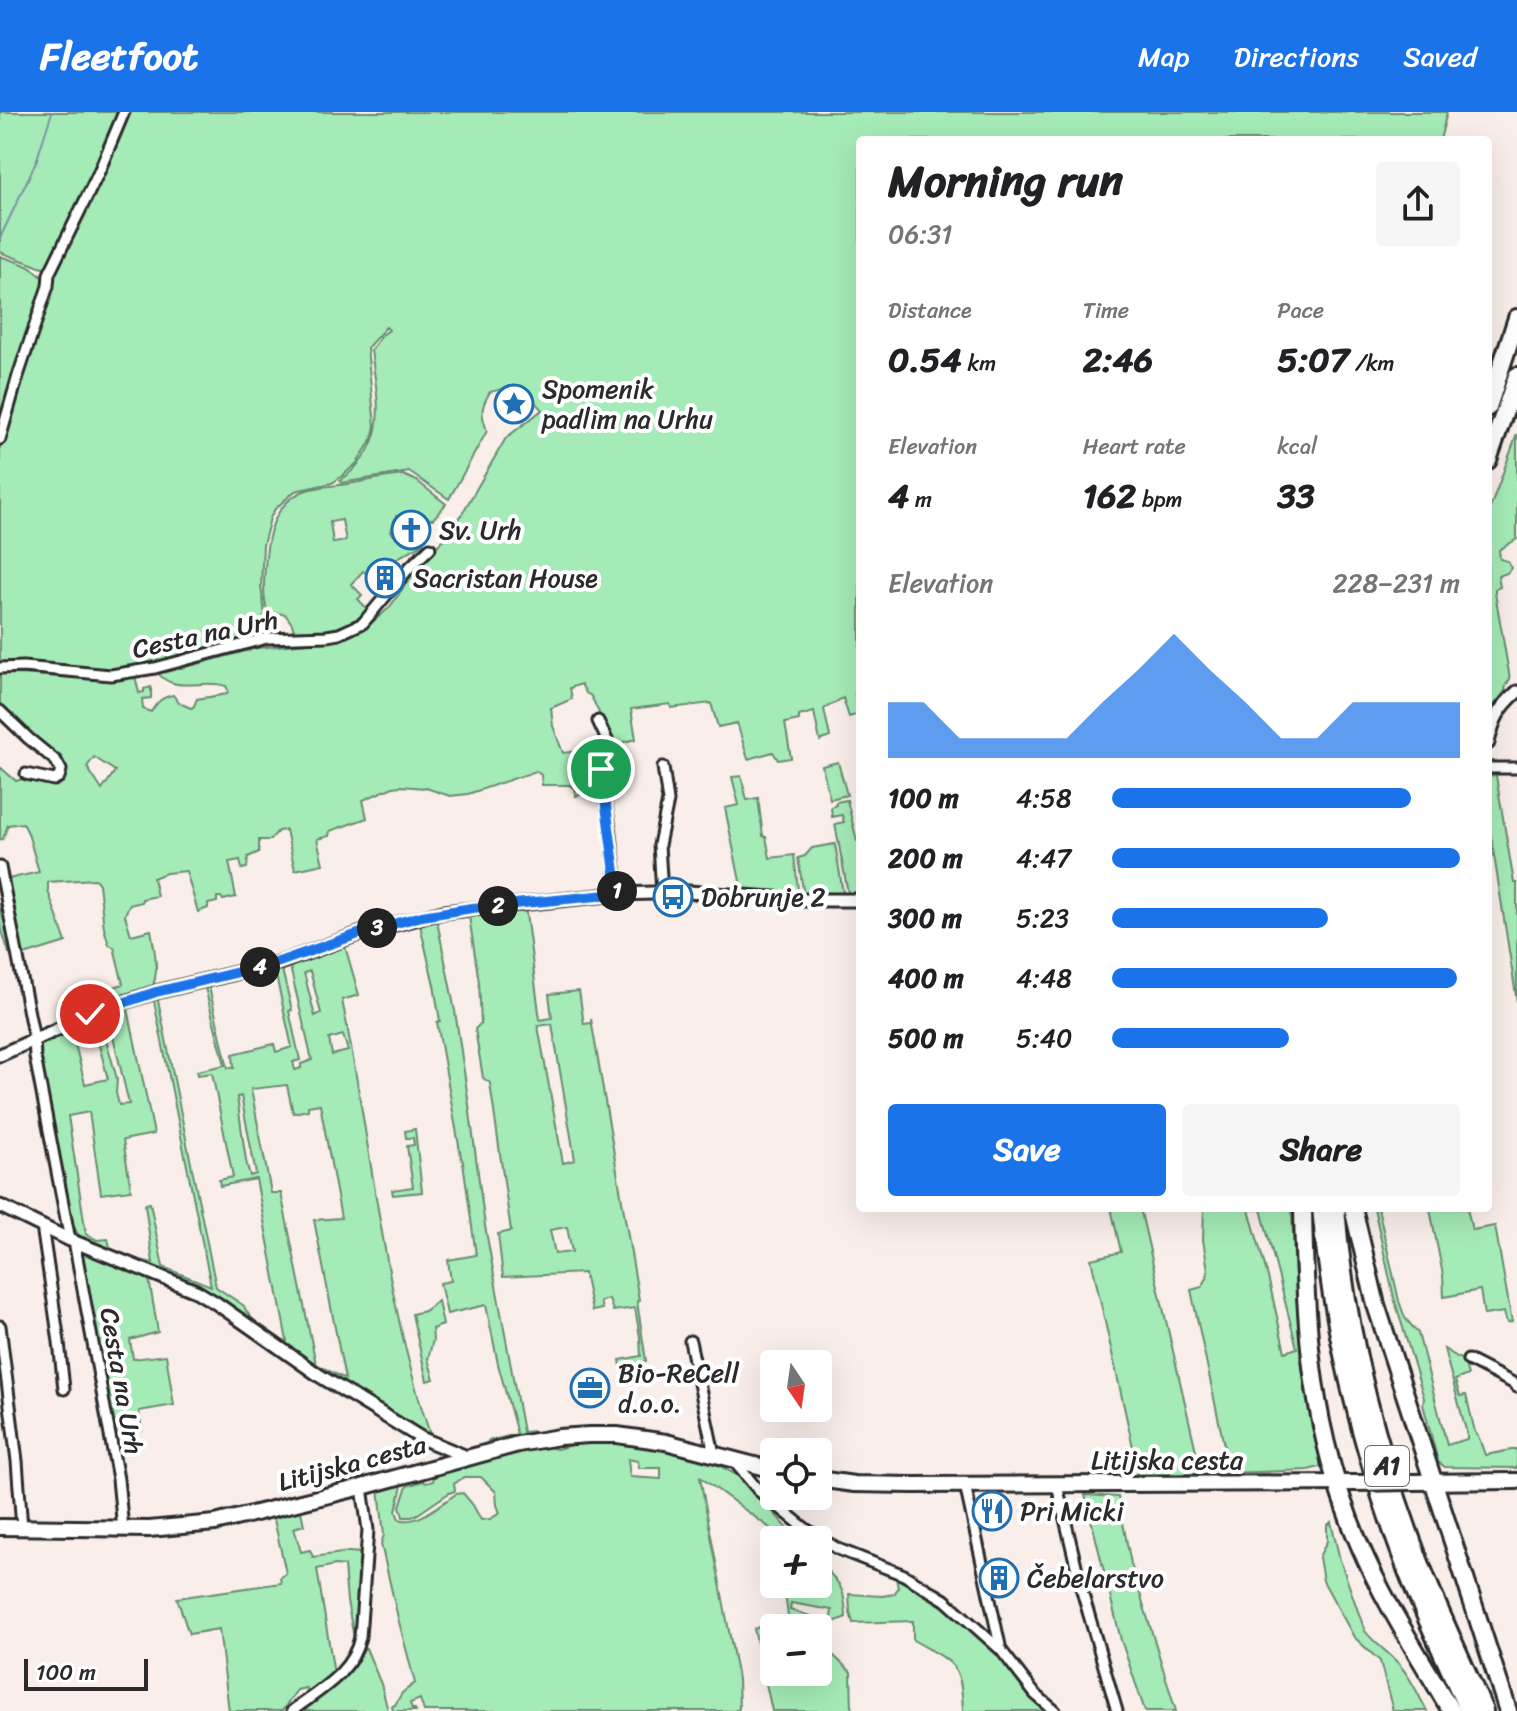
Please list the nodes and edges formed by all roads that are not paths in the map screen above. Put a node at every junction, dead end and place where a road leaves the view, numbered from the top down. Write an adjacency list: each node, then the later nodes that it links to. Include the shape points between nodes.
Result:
1 (124, 112): 5 (street, via 49,274)
2 (1517, 318): 4 (highway)
3 (1517, 376): 6 (highway)
4 (1492, 395)
5 (0, 439)
6 (1492, 448)
7 (430, 548): 8 (street, Cesta na Urh, via 363,623 339,634 267,638 111,675)
8 (0, 668)
9 (1517, 692): 12 (street)
10 (0, 711): 16 (street, via 61,770 54,780)
11 (598, 721): 19 (street, via 607,740 601,776)
12 (1492, 724)
13 (663, 767): 18 (street, via 668,801 659,845)
14 (1492, 768): 15 (street)
15 (1517, 768)
16 (26, 774)
17 (0, 867): 21 (street, Cesta na Urh)
18 (662, 893): 19 (street); 20 (street)
19 (618, 894): 21 (street, via 410,919 276,963 156,992)
20 (856, 900)
21 (34, 1039): 22 (street); 29 (street, Cesta na Urh)
22 (0, 1055)
23 (0, 1206): 28 (street)
24 (1303, 1212): 42 (highway, via 1311,1370)
25 (1322, 1212): 54 (highway, A1, via 1336,1320 1368,1456 1408,1573)
26 (1336, 1212): 55 (highway, A1, via 1355,1338 1386,1465 1422,1567)
27 (1354, 1212): 41 (highway, via 1376,1305)
28 (42, 1226): 29 (street); 34 (street)
29 (72, 1240): 36 (street, via 196,1291 421,1438); 48 (street, Cesta na Urh)
30 (0, 1326): 47 (street)
31 (690, 1341): 35 (street)
32 (1468, 1360): 33 (street)
33 (1517, 1387)
34 (64, 1389)
35 (714, 1454): 36 (main road, Litijska cesta, via 666,1442 589,1435 539,1439); 37 (main road, Litijska cesta)
36 (467, 1457): 45 (main road, Litijska cesta)
37 (732, 1459): 38 (main road, Litijska cesta); 49 (street, via 759,1491 806,1529 838,1549 915,1581)
38 (760, 1466)
39 (832, 1480): 43 (main road, Litijska cesta)
40 (1517, 1481): 41 (main road, Litijska cesta)
41 (1434, 1482): 42 (main road, Litijska cesta, bridge); 56 (highway)
42 (1336, 1483): 44 (main road, Litijska cesta); 53 (highway, via 1374,1576)
43 (965, 1485): 44 (main road, Litijska cesta); 49 (street)
44 (1057, 1485): 52 (street)
45 (362, 1487): 48 (main road, Litijska cesta, via 215,1523); 50 (street, via 368,1530 358,1651 343,1672)
46 (0, 1527): 47 (main road, Litijska cesta)
47 (22, 1528): 48 (main road, Litijska cesta)
48 (123, 1529)
49 (1001, 1650): 51 (street)
50 (292, 1711)
51 (1055, 1711)
52 (1117, 1711)
53 (1451, 1711)
54 (1468, 1711)
55 (1484, 1711)
56 (1508, 1711)

